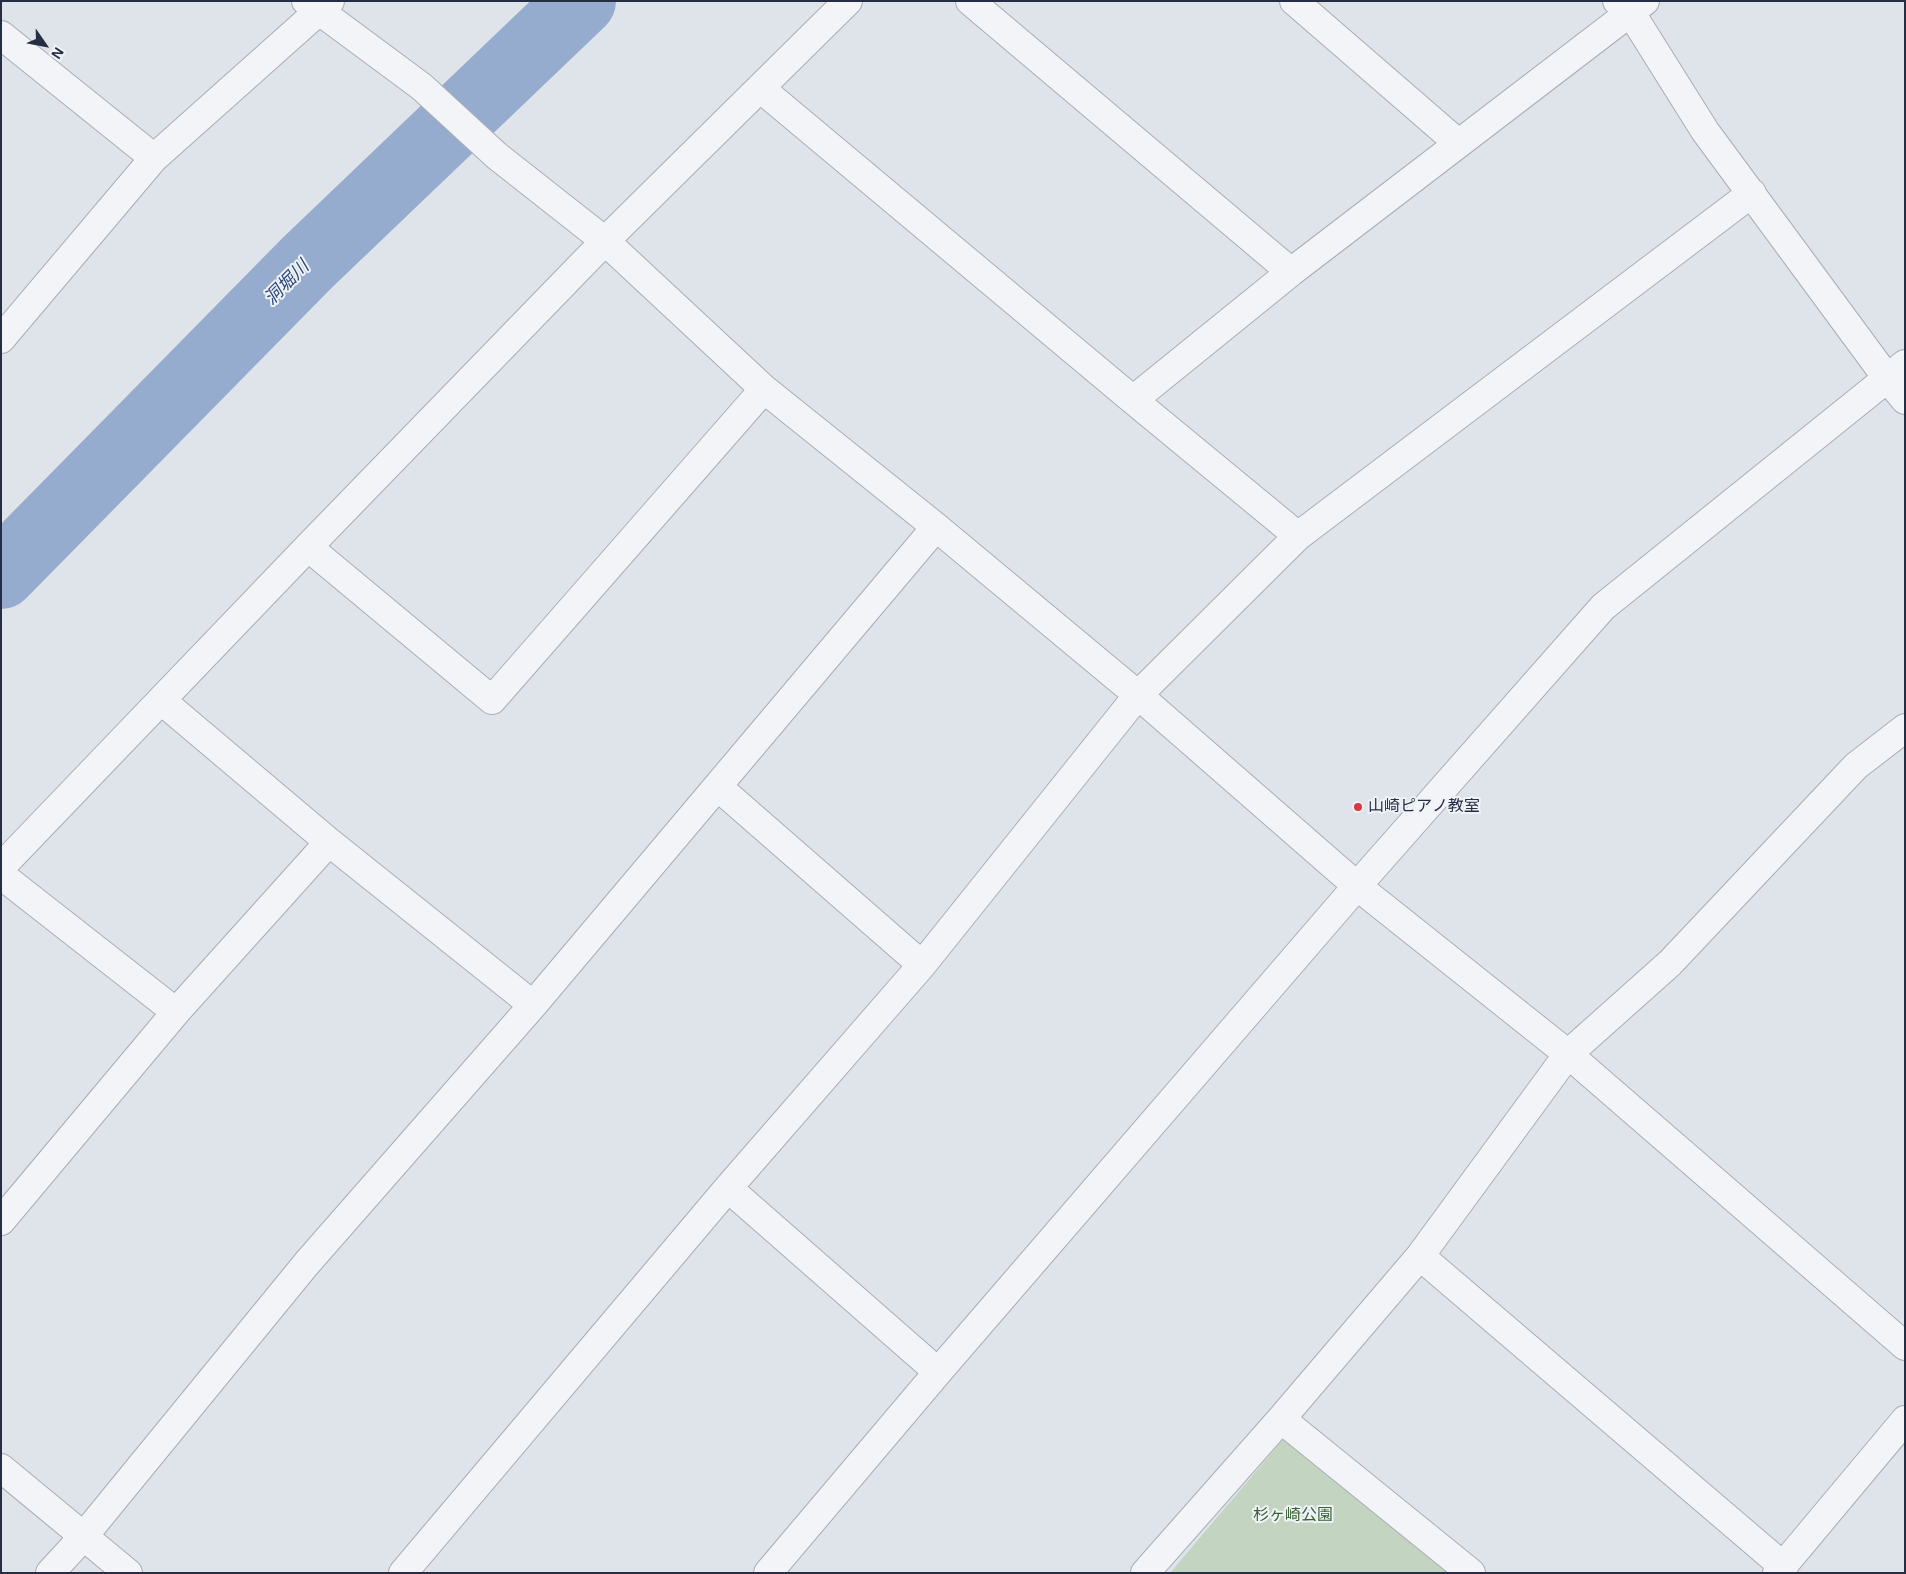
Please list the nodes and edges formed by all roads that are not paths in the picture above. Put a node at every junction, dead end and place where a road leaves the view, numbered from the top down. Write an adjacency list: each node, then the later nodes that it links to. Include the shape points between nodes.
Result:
1 (848, 1): 7 (street)
2 (970, 1): 12 (street)
3 (1294, 1): 8 (street)
4 (319, 5): 9 (street); 11 (street, via 422,87 497,156)
5 (1631, 5): 8 (street); 10 (street, via 1706,131)
6 (1, 35): 9 (street)
7 (760, 88): 11 (street); 16 (street)
8 (1458, 143): 12 (street)
9 (154, 158): 13 (street)
10 (1752, 193): 14 (street); 19 (street)
11 (605, 241): 15 (street); 20 (street)
12 (1291, 272): 16 (street)
13 (1, 340)
14 (1896, 371): 17 (street); 28 (street, via 1603,607)
15 (764, 389): 18 (street); 20 (street, via 492,700)
16 (1132, 400): 19 (street)
17 (1905, 400)
18 (936, 527): 21 (street); 24 (street)
19 (1298, 536): 21 (street)
20 (308, 547): 22 (street)
21 (1138, 695): 28 (street); 29 (street)
22 (162, 701): 25 (street); 26 (street)
23 (1905, 728): 32 (street, via 1856,766 1670,963)
24 (718, 787): 29 (street); 30 (street)
25 (329, 842): 30 (street); 31 (street)
26 (1, 867)
27 (1, 875): 31 (street)
28 (1357, 886): 32 (street); 37 (street)
29 (922, 965): 33 (street)
30 (533, 1005): 41 (street, via 307,1263)
31 (176, 1012): 34 (street)
32 (1568, 1054): 35 (street); 36 (street)
33 (728, 1188): 37 (street); 45 (street)
34 (1, 1221)
35 (1420, 1256): 38 (street); 42 (street)
36 (1905, 1346)
37 (938, 1372): 46 (street)
38 (1281, 1419): 47 (street); 48 (street)
39 (1905, 1420): 42 (street)
40 (1, 1468): 41 (street)
41 (83, 1537): 43 (street); 44 (street)
42 (1780, 1570)
43 (50, 1573)
44 (128, 1573)
45 (403, 1573)
46 (768, 1573)
47 (1145, 1573)
48 (1470, 1573)

